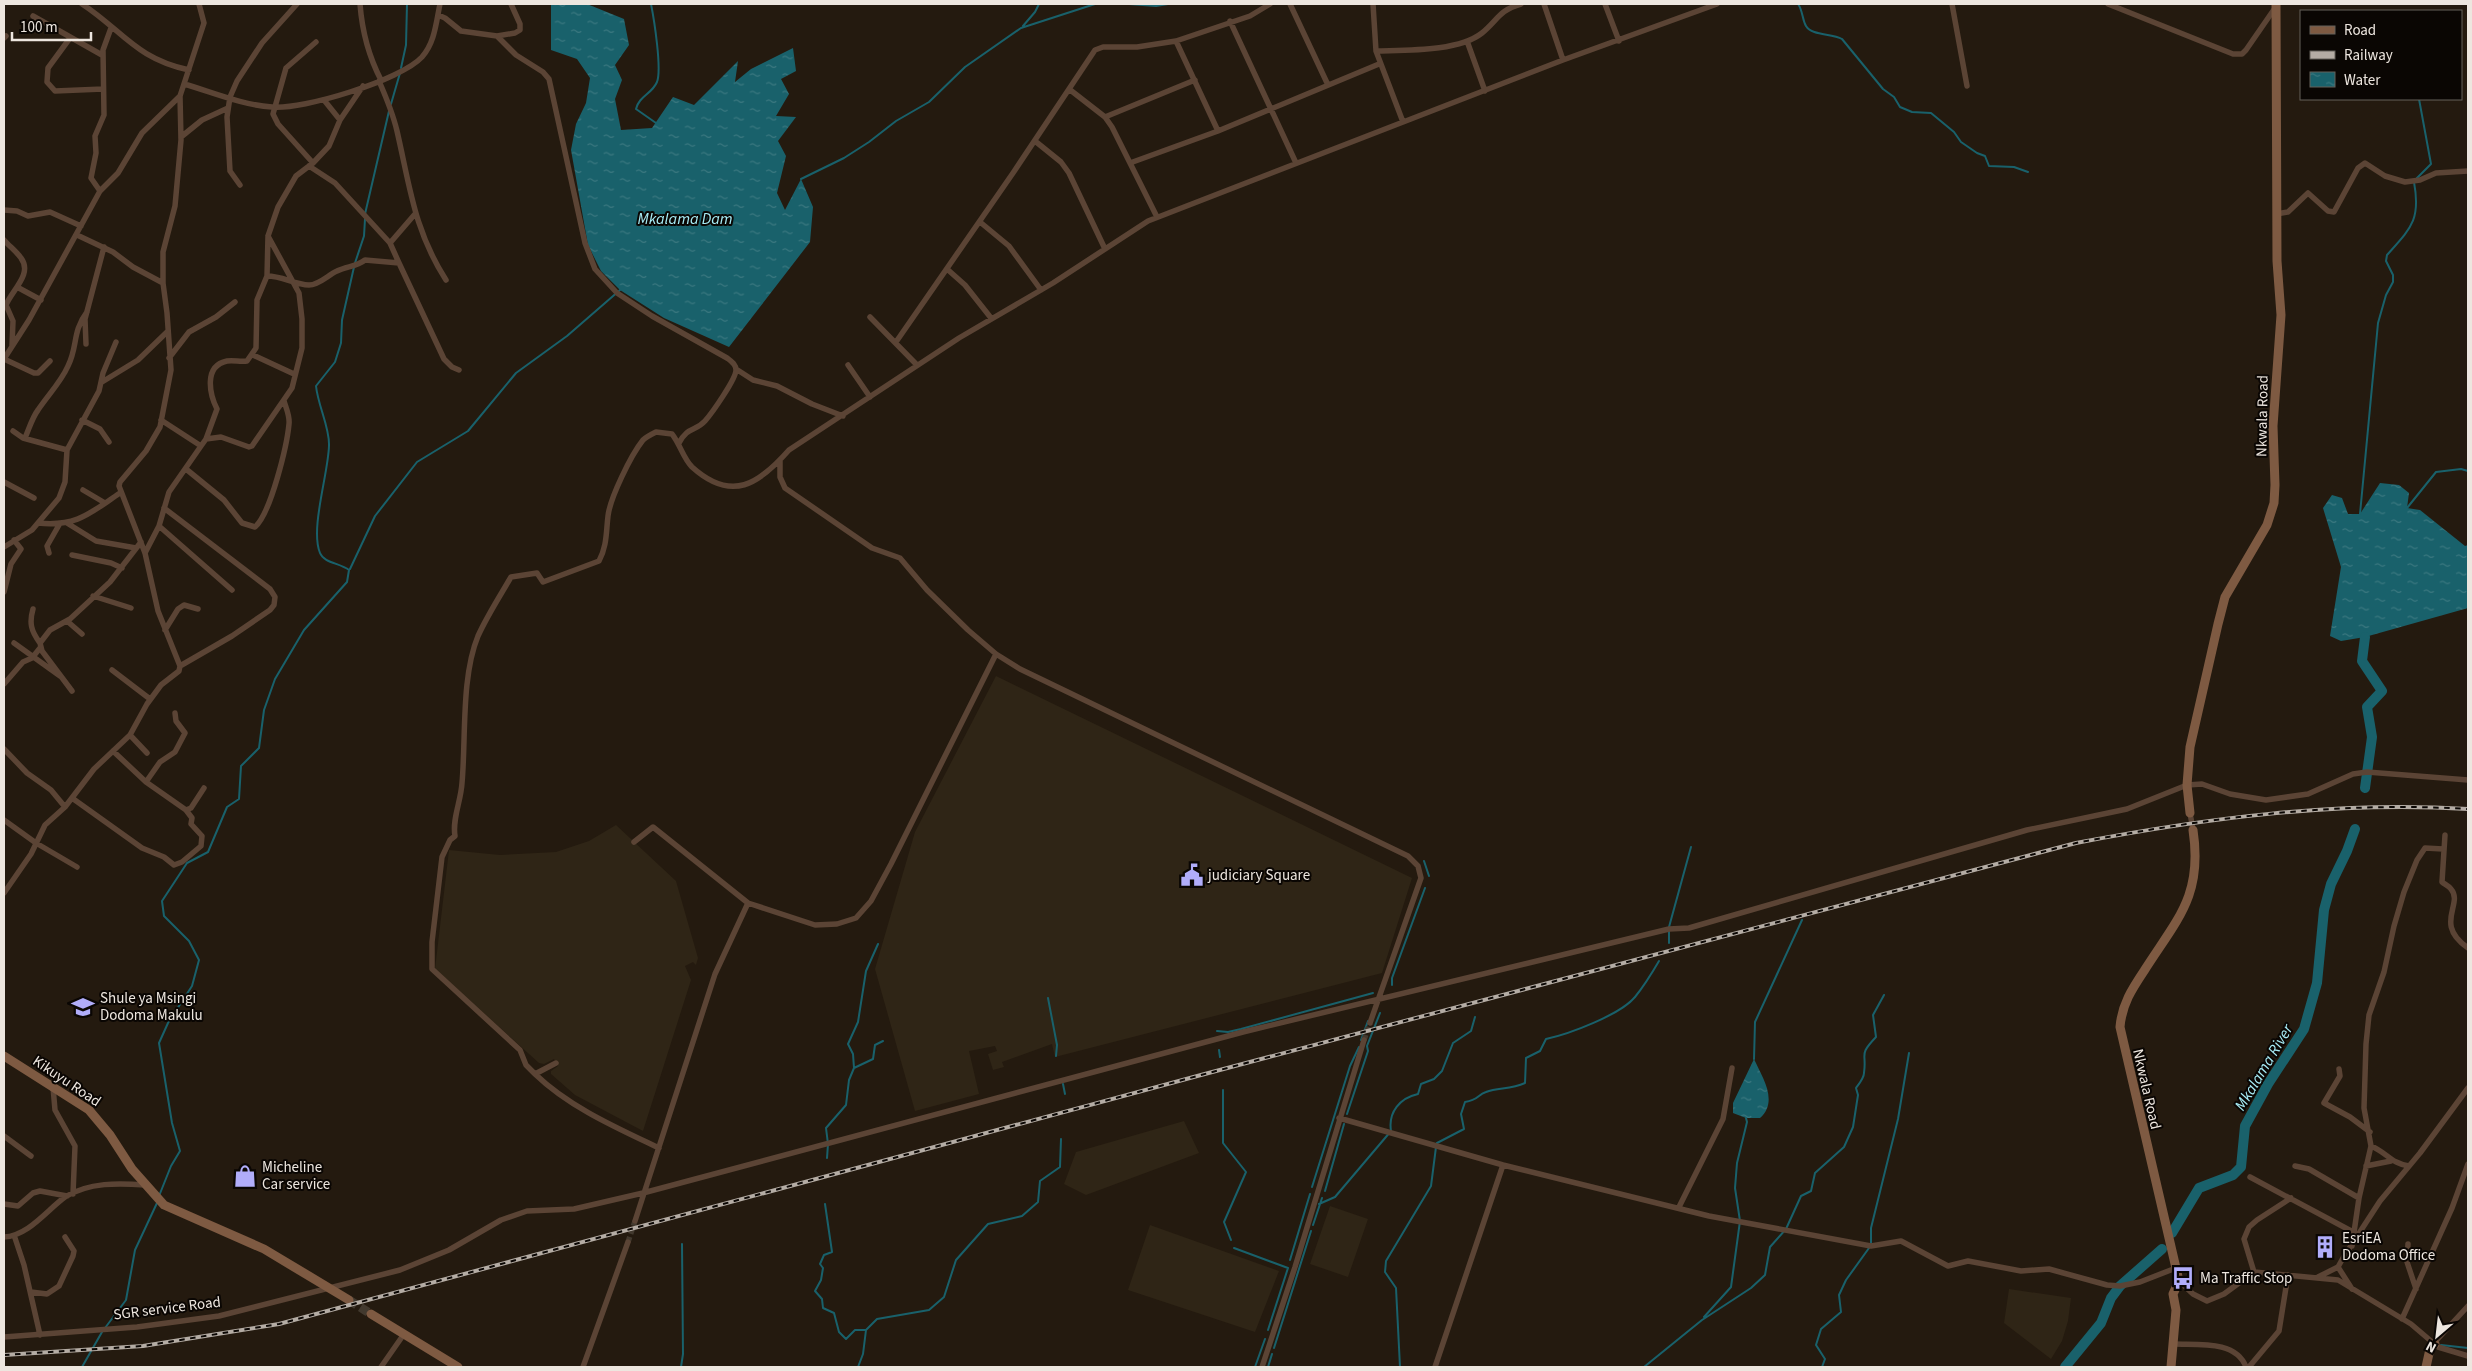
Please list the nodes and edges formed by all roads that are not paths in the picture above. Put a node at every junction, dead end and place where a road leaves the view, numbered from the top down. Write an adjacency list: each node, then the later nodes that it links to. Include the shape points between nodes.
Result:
1 (82, 4): 18 (street)
2 (96, 4): 18 (street)
3 (199, 4): 33 (street, via 204,23)
4 (297, 4): 44 (street, via 262,43)
5 (360, 4): 34 (street, via 364,30)
6 (440, 4): 19 (street)
7 (511, 4): 23 (street, via 520,28 516,33)
8 (1270, 4): 21 (street, via 1250,16)
9 (1290, 4): 37 (street)
10 (1373, 4): 29 (street)
11 (1521, 4): 26 (street, via 1497,16 1482,33)
12 (1544, 4): 31 (street)
13 (1605, 4): 27 (street)
14 (1715, 4): 27 (street)
15 (1952, 4): 39 (street)
16 (2108, 4): 17 (street, via 2233,54 2242,54 2246,50)
17 (2276, 5): 63 (street, Nkwala Road)
18 (91, 9): 22 (street)
19 (438, 15): 23 (street, via 461,31); 34 (street, via 434,36 422,57 401,72)
20 (33, 16): 24 (street)
21 (1230, 21): 25 (street); 48 (street)
22 (111, 28): 30 (street); 33 (street, via 157,60)
23 (497, 36): 97 (street, via 516,55 549,79 584,243 608,285 659,320 727,358)
24 (70, 38): 30 (street); 40 (street, via 48,68 47,82 55,91 63,92)
25 (1176, 41): 35 (street); 41 (street, via 1095,50)
26 (1467, 41): 29 (street, via 1439,47); 42 (street)
27 (1619, 41): 31 (street)
28 (316, 42): 47 (street, via 286,68)
29 (1376, 51): 32 (street)
30 (102, 55): 40 (street)
31 (1563, 60): 42 (street)
32 (1379, 64): 37 (street); 51 (street)
33 (189, 70): 36 (street)
34 (380, 80): 38 (street); 62 (street, via 397,131)
35 (1195, 80): 49 (street); 52 (street)
36 (184, 84): 43 (street); 44 (street)
37 (1328, 85): 48 (street)
38 (363, 86): 45 (street); 50 (street)
39 (1967, 86)
40 (103, 89): 60 (street, via 104,115 95,136 96,153 91,178)
41 (1070, 89): 49 (street); 54 (street)
42 (1485, 91): 51 (street)
43 (180, 96): 53 (street); 60 (street, via 142,133 118,173)
44 (230, 97): 46 (street); 47 (street)
45 (324, 100): 47 (street); 50 (street)
46 (228, 108): 53 (street, via 202,120); 59 (street, via 230,171)
47 (275, 108): 57 (street, via 275,121)
48 (1272, 108): 52 (street); 56 (street)
49 (1105, 117): 55 (street)
50 (340, 120): 57 (street, via 330,144)
51 (1403, 122): 56 (street)
52 (1218, 131): 55 (street)
53 (181, 137): 78 (street, via 175,206 164,252)
54 (1035, 141): 65 (street); 72 (street, via 1061,162 1069,173)
55 (1130, 163): 64 (street)
56 (1296, 163): 64 (street)
57 (311, 165): 68 (street, via 296,176 278,207); 70 (street, via 334,183)
58 (2468, 171): 63 (street, via 2436,173 2405,182 2385,176 2365,163 2358,168 2334,212 2328,211 2308,193 2288,212)
59 (240, 185)
60 (100, 190): 66 (street)
61 (4, 210): 66 (street, via 28,216 50,212)
62 (415, 214): 70 (street); 77 (street, via 428,251)
63 (2276, 214): 159 (street, Nkwala Road, via 2281,323 2273,416 2274,503 2267,525 2225,597 2190,747)
64 (1157, 217): 72 (street)
65 (980, 222): 74 (street); 80 (street, via 1010,246)
66 (81, 226): 67 (street)
67 (77, 235): 71 (street); 81 (street)
68 (268, 236): 75 (street); 76 (street)
69 (4, 240): 79 (street, via 23,260 24,273)
70 (390, 243): 73 (street)
71 (104, 247): 78 (street); 83 (street)
72 (1105, 249): 80 (street)
73 (398, 263): 76 (street, via 365,260 316,284); 98 (street, via 444,359)
74 (947, 269): 85 (street, via 970,290); 88 (street)
75 (267, 276): 76 (street); 91 (street, via 257,300)
76 (292, 280): 99 (street, via 299,293 302,318 302,348)
77 (446, 280)
78 (163, 283): 86 (street)
79 (17, 287): 81 (street); 90 (street, via 6,305 13,321)
80 (1041, 290): 85 (street)
81 (41, 300): 90 (street)
82 (235, 302): 92 (street, via 188,332)
83 (87, 312): 89 (street); 107 (street, via 79,322 68,367 37,410)
84 (870, 317): 88 (street)
85 (991, 318): 96 (street)
86 (167, 332): 92 (street); 100 (street, via 138,360)
87 (116, 342): 100 (street)
88 (896, 342): 96 (street)
89 (86, 344)
90 (12, 346): 93 (street)
91 (253, 355): 99 (street); 108 (street, via 247,361 225,361 215,369 209,387 217,409)
92 (169, 358): 105 (street, via 171,370)
93 (4, 359): 94 (street, via 34,373)
94 (50, 361)
95 (848, 365): 101 (street)
96 (917, 365): 101 (street)
97 (736, 368): 103 (street, via 753,380 777,386); 110 (street, via 734,378 705,421 685,432)
98 (459, 370)
99 (294, 374): 102 (street, via 292,388)
100 (102, 382): 104 (street)
101 (870, 396): 103 (street)
102 (284, 401): 108 (street, via 251,447 221,437); 114 (street, via 289,422 287,434 274,489 255,527 242,522 224,500)
103 (843, 416): 113 (street, via 789,450)
104 (82, 420): 109 (street, via 100,429); 112 (street)
105 (161, 420): 111 (street); 117 (street, via 154,439 120,482)
106 (13, 431): 107 (street)
107 (25, 438): 112 (street)
108 (206, 439): 111 (street)
109 (109, 442)
110 (679, 443): 113 (street, via 692,467 722,486 745,486); 182 (street, via 666,432 656,432 644,440 630,459 608,514 605,549 599,561 543,582 537,573 511,577 477,638 473,655 464,724 461,791 454,822 455,836 442,857 432,969 520,1050 526,1065)
111 (201, 446): 114 (street)
112 (68, 450): 121 (street, via 65,482 59,498)
113 (780, 461): 144 (street, via 780,477 785,488 872,548 900,558 927,590)
114 (186, 468): 120 (street, via 173,484)
115 (4, 482): 118 (street)
116 (83, 490): 119 (street)
117 (120, 493): 119 (street); 126 (street)
118 (34, 498)
119 (105, 503): 122 (street)
120 (164, 508): 124 (street); 146 (street, via 270,589 275,597 270,610)
121 (38, 523): 123 (street); 125 (street)
122 (67, 523): 123 (street); 128 (street, via 96,541)
123 (59, 525): 130 (street, via 47,546)
124 (159, 526): 129 (street); 133 (street)
125 (14, 540): 127 (street); 134 (street, via 21,549 11,564)
126 (141, 542): 128 (street); 129 (street)
127 (4, 547)
128 (136, 548): 132 (street)
129 (145, 552): 140 (street)
130 (49, 553)
131 (72, 555): 132 (street)
132 (122, 568): 135 (street)
133 (232, 590)
134 (4, 592)
135 (94, 596): 136 (street); 139 (street)
136 (131, 608)
137 (33, 609): 143 (street, via 29,621)
138 (198, 609): 140 (street, via 184,605)
139 (67, 621): 141 (street); 143 (street, via 50,630)
140 (165, 630): 146 (street)
141 (82, 634)
142 (14, 643): 145 (street)
143 (40, 645): 145 (street); 148 (street)
144 (996, 654): 173 (street, via 891,864 871,901 856,918 837,924 815,924); 175 (street, via 1020,669 1413,860 1421,878)
145 (32, 658): 148 (street); 149 (street, via 23,662)
146 (180, 666): 151 (street)
147 (112, 670): 151 (street)
148 (62, 677): 150 (street)
149 (4, 684)
150 (72, 691)
151 (150, 700): 153 (street)
152 (175, 713): 158 (street, via 176,721 185,733 174,752 160,762)
153 (130, 735): 155 (street); 156 (street)
154 (4, 749): 162 (street, via 27,773 51,790)
155 (113, 751): 158 (street); 161 (street)
156 (147, 753)
157 (2468, 780): 159 (street, via 2367,772 2353,774 2308,794 2266,800 2230,794 2202,784)
158 (146, 782): 163 (street)
159 (2187, 785): 164 (street, Nkwala Road); 175 (street, SGR service Road, via 2127,809 2035,828 1689,928 1669,929)
160 (204, 788): 163 (street, via 192,808)
161 (72, 798): 162 (street); 163 (street, via 142,848 174,864 182,862 201,846 202,836 191,824 192,818)
162 (65, 807): 169 (street, via 45,825)
163 (186, 810)
164 (2190, 812): 166 (street)
165 (4, 820): 169 (street)
166 (2193, 830): 213 (street, Nkwala Road, via 2195,867 2191,894 2131,991 2120,1027)
167 (2445, 835): 170 (street)
168 (634, 842): 173 (street, via 653,827)
169 (36, 843): 171 (street); 172 (street)
170 (2443, 849): 174 (street, via 2442,882 2452,889 2454,896 2450,925 2460,942); 186 (street, via 2425,848 2417,860 2404,892 2384,972 2372,1002 2366,1044 2364,1101)
171 (77, 868)
172 (5, 889)
173 (748, 903): 189 (street, via 715,974)
174 (2468, 948)
175 (1378, 1000): 176 (street); 199 (street, SGR service Road, via 1243,1032)
176 (1370, 1023)
177 (1364, 1040): 185 (street)
178 (4, 1056): 183 (street, Kikuyu Road)
179 (556, 1063): 182 (street)
180 (1732, 1068): 204 (street, via 1723,1120)
181 (2338, 1069): 186 (street, via 2340,1076 2324,1103)
182 (535, 1074): 189 (street, via 570,1101)
183 (53, 1086): 198 (street, Kikuyu Road, via 99,1120); 200 (street, via 55,1110 75,1146)
184 (2468, 1088): 196 (street)
185 (1339, 1118): 193 (street); 235 (street)
186 (2370, 1132): 188 (street)
187 (4, 1136): 190 (street)
188 (2371, 1146): 191 (street); 195 (street)
189 (659, 1148): 199 (street)
190 (30, 1156)
191 (2392, 1161): 195 (street); 196 (street)
192 (2468, 1164): 219 (street)
193 (1503, 1165): 204 (street); 236 (street)
194 (2295, 1166): 202 (street, via 2308,1169)
195 (2366, 1166): 202 (street)
196 (2409, 1166): 206 (street, via 2388,1188)
197 (2250, 1177): 201 (street)
198 (145, 1186): 200 (street, via 113,1182); 218 (street, Kikuyu Road, via 164,1205 264,1249)
199 (643, 1193): 205 (street); 218 (street, SGR service Road, via 574,1208 527,1211 501,1220 449,1250 400,1270)
200 (70, 1195): 203 (street, via 32,1193 18,1206); 207 (street)
201 (2291, 1198): 206 (street); 214 (street, via 2249,1227 2244,1239)
202 (2358, 1198): 206 (street)
203 (4, 1204)
204 (1679, 1207): 213 (street, via 1710,1216 1871,1246 1901,1241 1948,1266 1968,1261 2021,1270 2048,1268 2120,1286)
205 (635, 1221)
206 (2356, 1233): 212 (street, via 2352,1246)
207 (14, 1235): 208 (street); 221 (street)
208 (4, 1237)
209 (65, 1237): 221 (street, via 74,1251 59,1286 47,1294)
210 (628, 1242): 234 (street)
211 (2408, 1244): 219 (street, via 2407,1262)
212 (2338, 1267): 216 (street); 220 (street)
213 (2176, 1268): 217 (street, Nkwala Road)
214 (2254, 1272): 215 (street); 217 (street, via 2224,1294 2207,1300 2193,1294)
215 (2288, 1275): 216 (street); 238 (street, via 2278,1335)
216 (2315, 1278): 220 (street, via 2338,1280)
217 (2179, 1281): 229 (street, Nkwala Road, via 2173,1294 2176,1310)
218 (331, 1289): 222 (street); 227 (street, SGR service Road, via 219,1316)
219 (2416, 1289): 225 (street)
220 (2353, 1291): 225 (street)
221 (31, 1292): 227 (street)
222 (349, 1300)
223 (2468, 1306): 230 (street)
224 (370, 1314): 226 (street)
225 (2402, 1319): 230 (street)
226 (404, 1334): 232 (street); 233 (street)
227 (40, 1335): 228 (street, SGR service Road)
228 (4, 1336)
229 (2174, 1344): 237 (street, Nkwala Road); 238 (street, via 2227,1348 2242,1358)
230 (2434, 1344): 231 (street); 239 (street)
231 (2468, 1356)
232 (381, 1367)
233 (458, 1367)
234 (584, 1367)
235 (1262, 1367)
236 (1435, 1367)
237 (2171, 1367)
238 (2248, 1367)
239 (2426, 1367)

